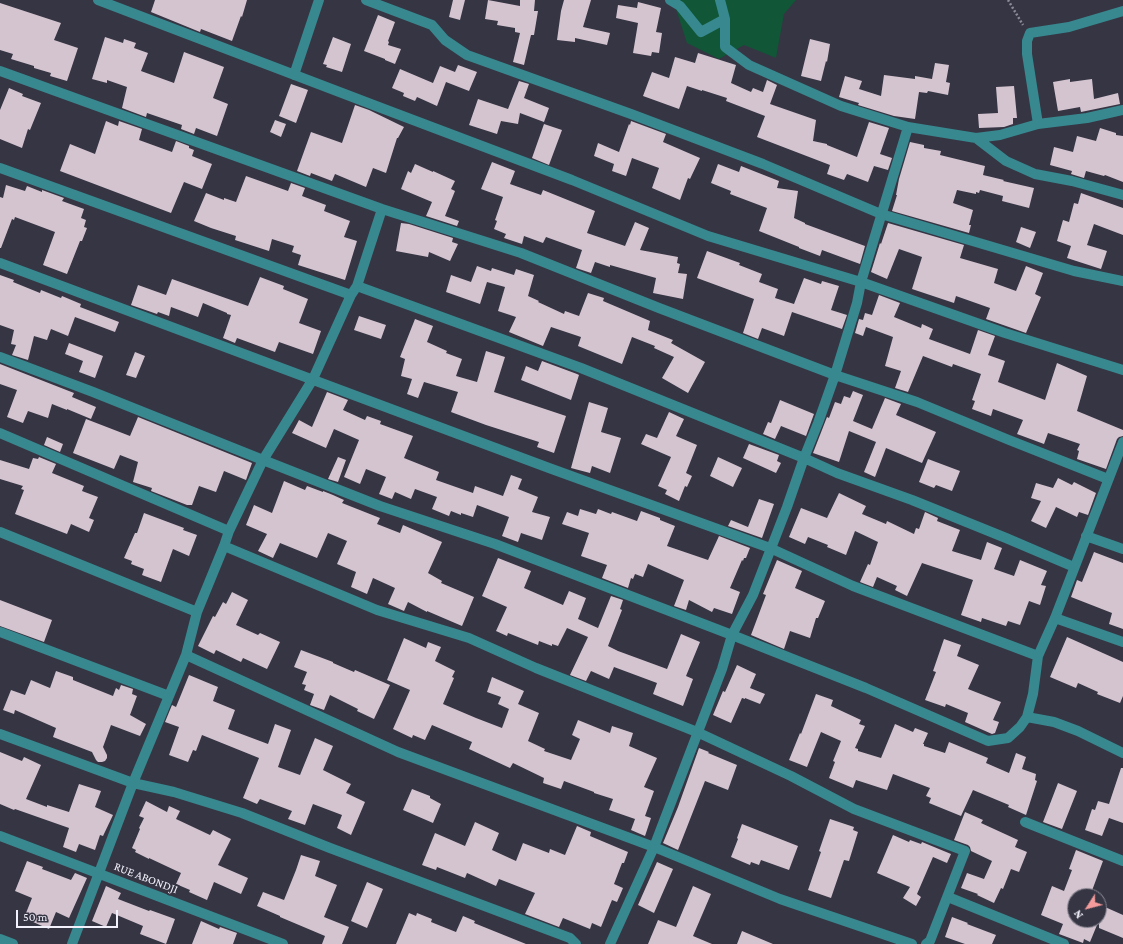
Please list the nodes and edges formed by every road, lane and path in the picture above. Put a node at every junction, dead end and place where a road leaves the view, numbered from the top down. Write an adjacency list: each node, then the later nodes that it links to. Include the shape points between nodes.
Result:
1 (98, 0): 11 (street)
2 (319, 0): 11 (street)
3 (366, 0): 19 (street, via 432,25 445,40 467,55 631,114)
4 (670, 0): 8 (street, via 680,6 701,32)
5 (720, 0): 8 (street)
6 (1008, 0): 9 (path)
7 (1123, 11): 9 (street, via 1069,27)
8 (725, 19): 14 (street, via 725,47 749,65 841,106)
9 (1030, 33): 13 (street, via 1027,54)
10 (0, 71): 18 (street)
11 (294, 75): 22 (street, via 572,180 708,236)
12 (1123, 110): 13 (street, via 1087,118)
13 (1038, 124): 15 (street, via 1000,135)
14 (908, 127): 15 (street); 19 (street)
15 (976, 138): 17 (street, via 1006,161 1035,174)
16 (0, 168): 24 (street)
17 (1123, 195)
18 (382, 209): 23 (street); 27 (street, via 521,253)
19 (881, 214): 21 (street, via 1074,271); 22 (street)
20 (0, 263): 28 (street)
21 (1123, 281)
22 (861, 282): 26 (street, via 1004,334); 27 (street, via 857,303)
23 (357, 286): 24 (street); 31 (street, via 582,368)
24 (351, 295): 28 (street)
25 (0, 357): 32 (street)
26 (1123, 370)
27 (834, 375): 31 (street); 33 (street, via 917,402)
28 (313, 379): 32 (street); 38 (street)
29 (0, 434): 34 (street)
30 (1123, 442): 33 (street)
31 (804, 458): 38 (street); 40 (street, via 1006,538)
32 (263, 460): 34 (street); 44 (street, via 380,506 495,544)
33 (1108, 479): 36 (street)
34 (229, 531): 37 (street)
35 (0, 532): 41 (street)
36 (1086, 536): 39 (street); 40 (street)
37 (224, 546): 41 (street); 50 (street, via 377,610 469,638 536,668)
38 (770, 548): 44 (street, via 752,595); 47 (street, via 854,586)
39 (1123, 549)
40 (1074, 568): 42 (street)
41 (197, 612): 46 (street)
42 (1055, 618): 45 (street); 47 (street)
43 (0, 632): 48 (street)
44 (732, 635): 49 (street, via 866,688 988,741 1008,738 1020,728); 50 (street, via 722,669)
45 (1123, 642)
46 (186, 655): 48 (street); 56 (street, via 398,752)
47 (1038, 656): 49 (street, via 1033,694)
48 (169, 696): 53 (street)
49 (1026, 718): 52 (street, via 1054,722)
50 (697, 732): 56 (street); 59 (street, via 854,809 965,851)
51 (0, 734): 53 (street)
52 (1123, 753)
53 (133, 783): 58 (street); 64 (street, via 174,792 242,813 570,938)
54 (1025, 822): 57 (street)
55 (0, 836): 58 (street, RUE ABONDJI)
56 (654, 847): 65 (street); 66 (street, via 780,899)
57 (1123, 861)
58 (98, 874): 62 (street); 63 (street, RUE ABONDJI)
59 (948, 897): 67 (street, via 930,941); 68 (street)
60 (0, 939): 61 (street)
61 (13, 944)
62 (72, 944)
63 (283, 944)
64 (576, 944)
65 (610, 944)
66 (912, 944)
67 (926, 944)
68 (1064, 944)

